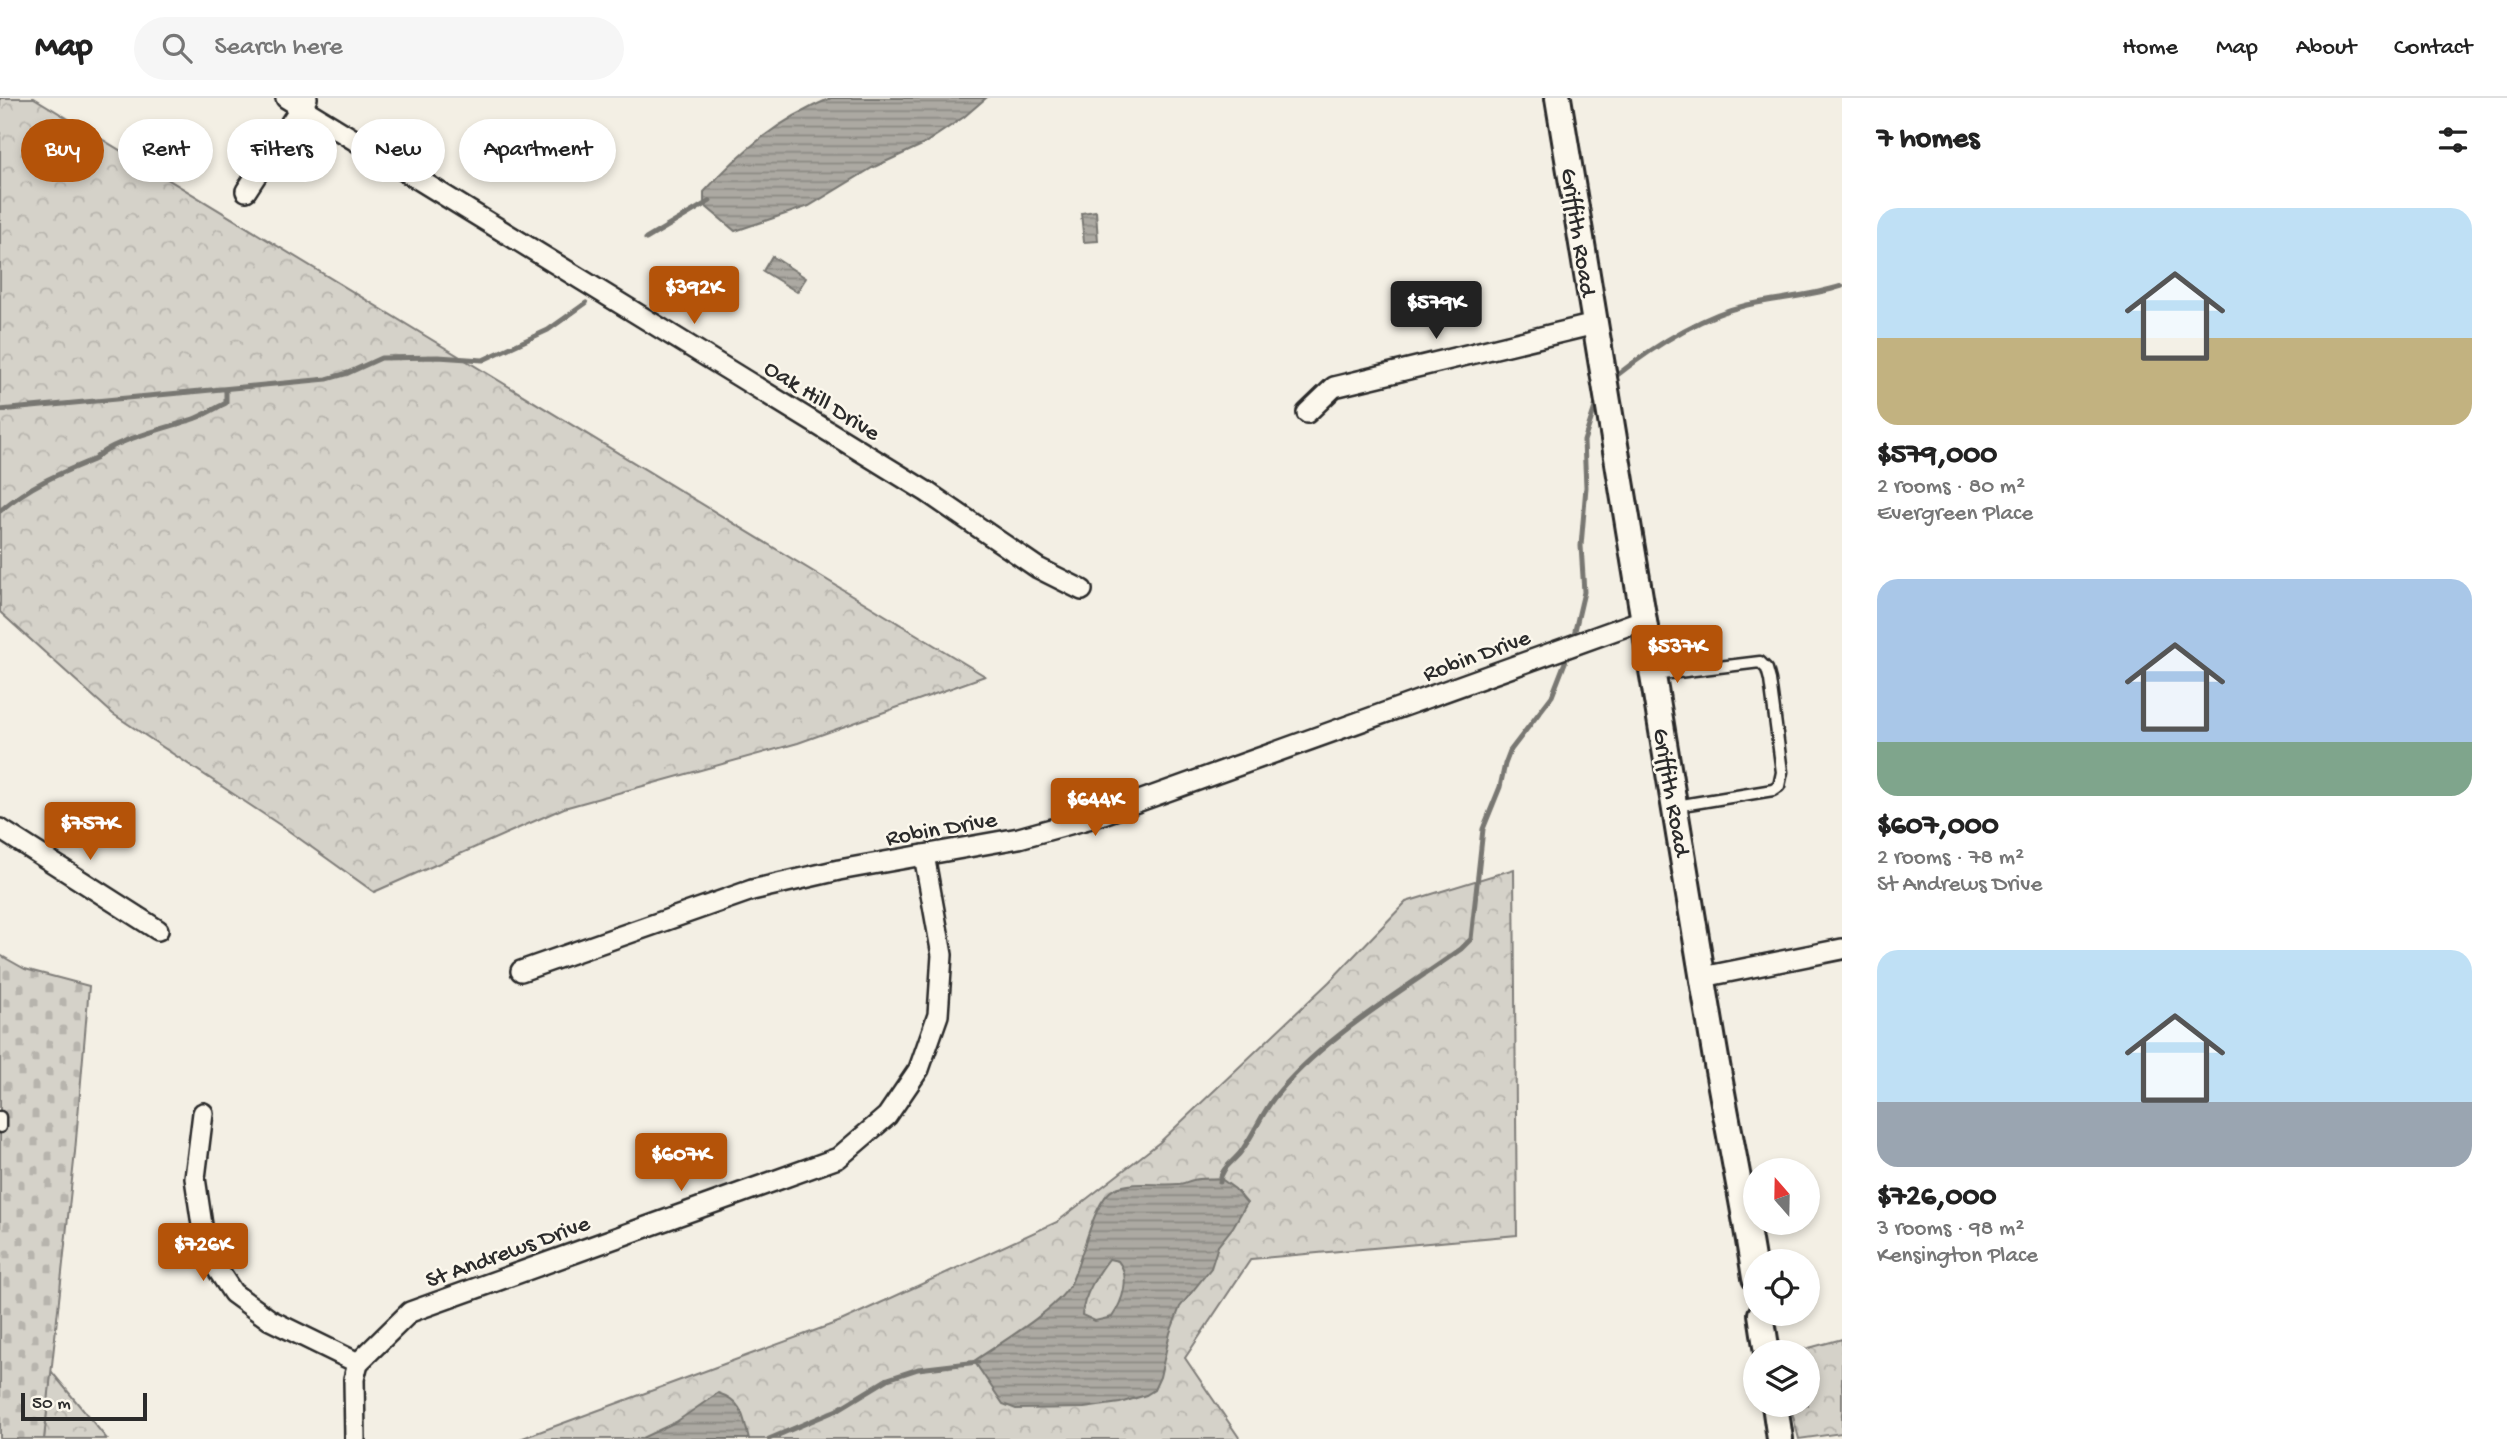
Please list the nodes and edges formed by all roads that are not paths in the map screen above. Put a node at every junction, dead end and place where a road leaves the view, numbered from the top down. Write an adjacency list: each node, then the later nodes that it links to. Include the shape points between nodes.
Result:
1 (1558, 98): 4 (street, Griffith Road)
2 (297, 101): 3 (street); 6 (street, Oak Hill Drive, via 927,492 1038,568)
3 (246, 191)
4 (1595, 324): 5 (street, via 1334,387); 7 (street, Griffith Road)
5 (1307, 413)
6 (1082, 590)
7 (1643, 620): 8 (street, Griffith Road); 11 (street, Robin Drive, via 1095,817 1019,838)
8 (1652, 676): 9 (street, Griffith Road); 9 (lane, via 1760,662 1770,680 1780,749 1779,786)
9 (1676, 807): 15 (street, Griffith Road)
10 (0, 829): 12 (street)
11 (925, 855): 14 (street, Robin Drive, via 752,890); 20 (street, St Andrews Drive, via 942,956 938,1015 919,1069 887,1116 838,1158 410,1312)
12 (158, 930)
13 (1842, 949): 15 (street)
14 (521, 971)
15 (1703, 977): 19 (street, Griffith Road)
16 (204, 1113): 20 (street, via 195,1178 206,1252 233,1293 270,1320)
17 (0, 1117): 18 (lane)
18 (0, 1127)
19 (1750, 1249)
20 (358, 1363): 22 (street)
21 (1777, 1417): 23 (street)
22 (355, 1439)
23 (1780, 1439)

